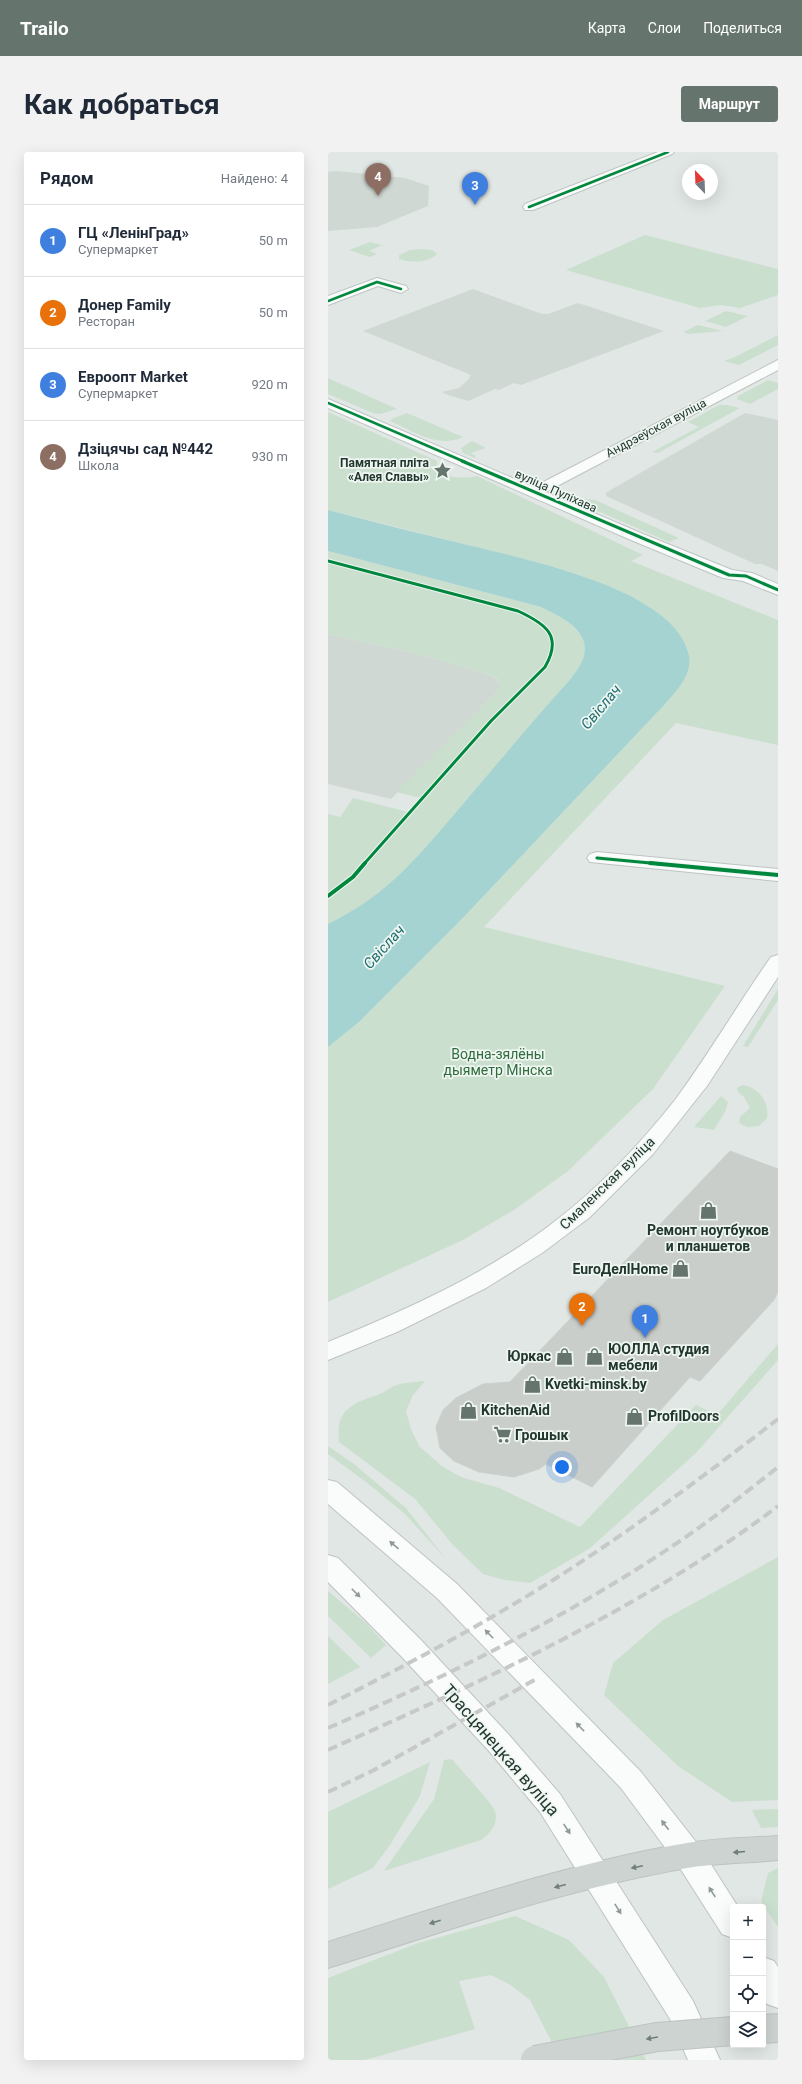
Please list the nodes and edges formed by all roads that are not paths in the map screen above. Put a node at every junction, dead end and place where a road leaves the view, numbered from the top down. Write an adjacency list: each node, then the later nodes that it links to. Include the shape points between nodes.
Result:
1 (668, 152): 2 (street)
2 (529, 207)
3 (401, 289): 4 (street, via 377,282)
4 (328, 301)
5 (778, 364): 7 (street, Андрэеўская вуліца)
6 (328, 403): 7 (street, вуліца Пуліхава)
7 (535, 492): 8 (street, вуліца Пуліхава)
8 (729, 575): 9 (street, вуліца Пуліхава, via 746,576); 10 (street, вуліца Пуліхава, via 736,582)
9 (778, 590)
10 (778, 599)
11 (597, 858): 12 (street)
12 (778, 875)
13 (778, 961): 14 (street, Смаленская вуліца, via 682,1103 646,1149 562,1229 464,1289 392,1326)
14 (328, 1352)
15 (328, 1489): 18 (street, one-way to 15, via 631,1780 472,1615)
16 (328, 1565): 19 (street, Трасцянецкая вуліца, one-way to 19, via 411,1648 499,1743 550,1803)
17 (778, 1848): 18 (main road, one-way to 18)
18 (689, 1856): 19 (main road, one-way to 19); 20 (street, one-way to 18)
19 (598, 1876): 21 (main road, one-way to 21, via 486,1906); 28 (street, Трасцянецкая вуліца, one-way to 28, via 682,2011)
20 (730, 1919)
21 (328, 1954)
22 (766, 1976): 23 (street)
23 (778, 1994)
24 (778, 2028): 25 (main road)
25 (766, 2029)
26 (730, 2031): 27 (main road, one-way to 27, bridge, via 657,2037)
27 (535, 2060)
28 (704, 2060)

